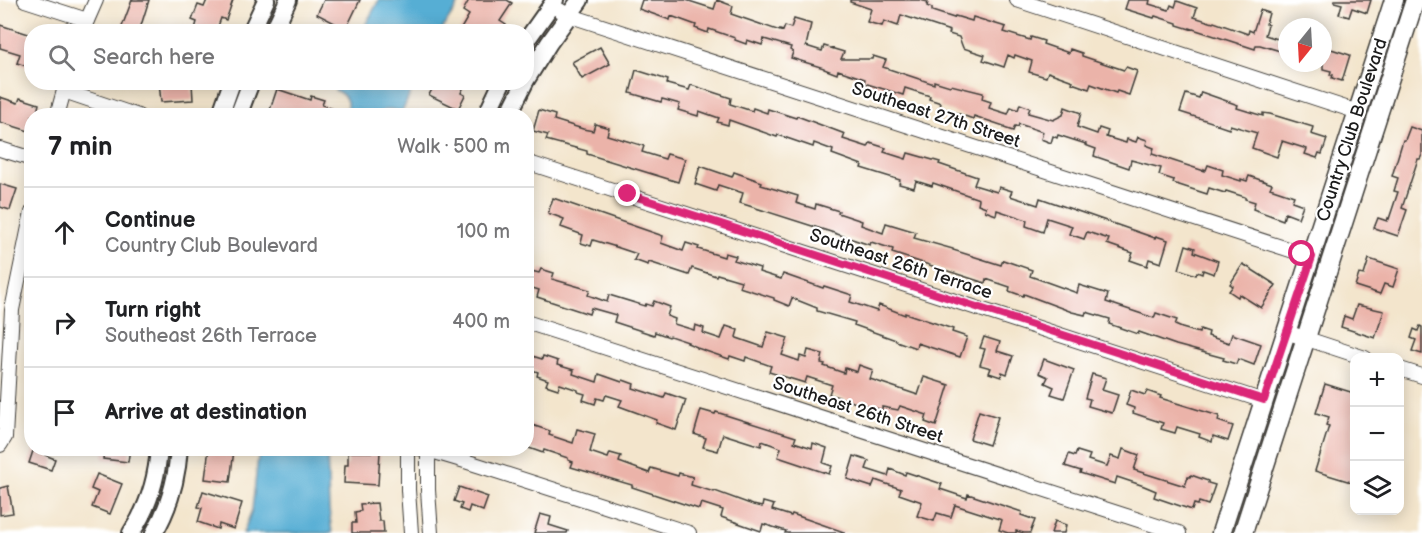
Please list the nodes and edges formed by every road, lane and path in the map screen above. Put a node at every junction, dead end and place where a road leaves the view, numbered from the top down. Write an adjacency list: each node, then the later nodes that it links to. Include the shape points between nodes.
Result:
1 (25, 0): 11 (street)
2 (96, 0): 12 (street)
3 (266, 0): 13 (street)
4 (288, 0): 14 (street)
5 (580, 0): 10 (street)
6 (1017, 0): 29 (street)
7 (1394, 0): 29 (main road, Country Club Boulevard)
8 (1415, 0): 38 (main road, Country Club Boulevard)
9 (553, 3): 10 (street, Southeast 27th Street); 15 (street)
10 (568, 15): 16 (street); 34 (street, Southeast 27th Street)
11 (80, 24)
12 (86, 24)
13 (255, 24)
14 (277, 24)
15 (534, 30)
16 (534, 68)
17 (64, 90): 23 (street)
18 (73, 90): 24 (street)
19 (228, 90): 25 (street)
20 (248, 90): 26 (street)
21 (498, 90): 27 (street)
22 (521, 90): 28 (street)
23 (59, 108)
24 (118, 108)
25 (223, 108)
26 (241, 108)
27 (490, 108)
28 (512, 108)
29 (1358, 112): 34 (main road, Country Club Boulevard)
30 (0, 148): 31 (street)
31 (24, 156)
32 (534, 165): 42 (street, Southeast 26th Terrace)
33 (24, 242): 35 (street)
34 (1312, 257): 37 (main road, Country Club Boulevard)
35 (6, 308): 43 (street, via 5,437)
36 (534, 325): 54 (street, Southeast 26th Street)
37 (1286, 332): 38 (street); 42 (main road, Country Club Boulevard)
38 (1306, 338): 39 (street); 56 (main road, Country Club Boulevard)
39 (1353, 353)
40 (1404, 370): 41 (street)
41 (1422, 376)
42 (1264, 400): 55 (main road, Country Club Boulevard)
43 (0, 445)
44 (158, 456): 49 (street, via 152,488)
45 (178, 456): 50 (street, via 173,485)
46 (408, 456): 51 (street)
47 (426, 456): 52 (street)
48 (447, 456): 53 (street)
49 (132, 533)
50 (154, 533)
51 (411, 533)
52 (431, 533)
53 (689, 533)
54 (1179, 533)
55 (1221, 533)
56 (1243, 533)

